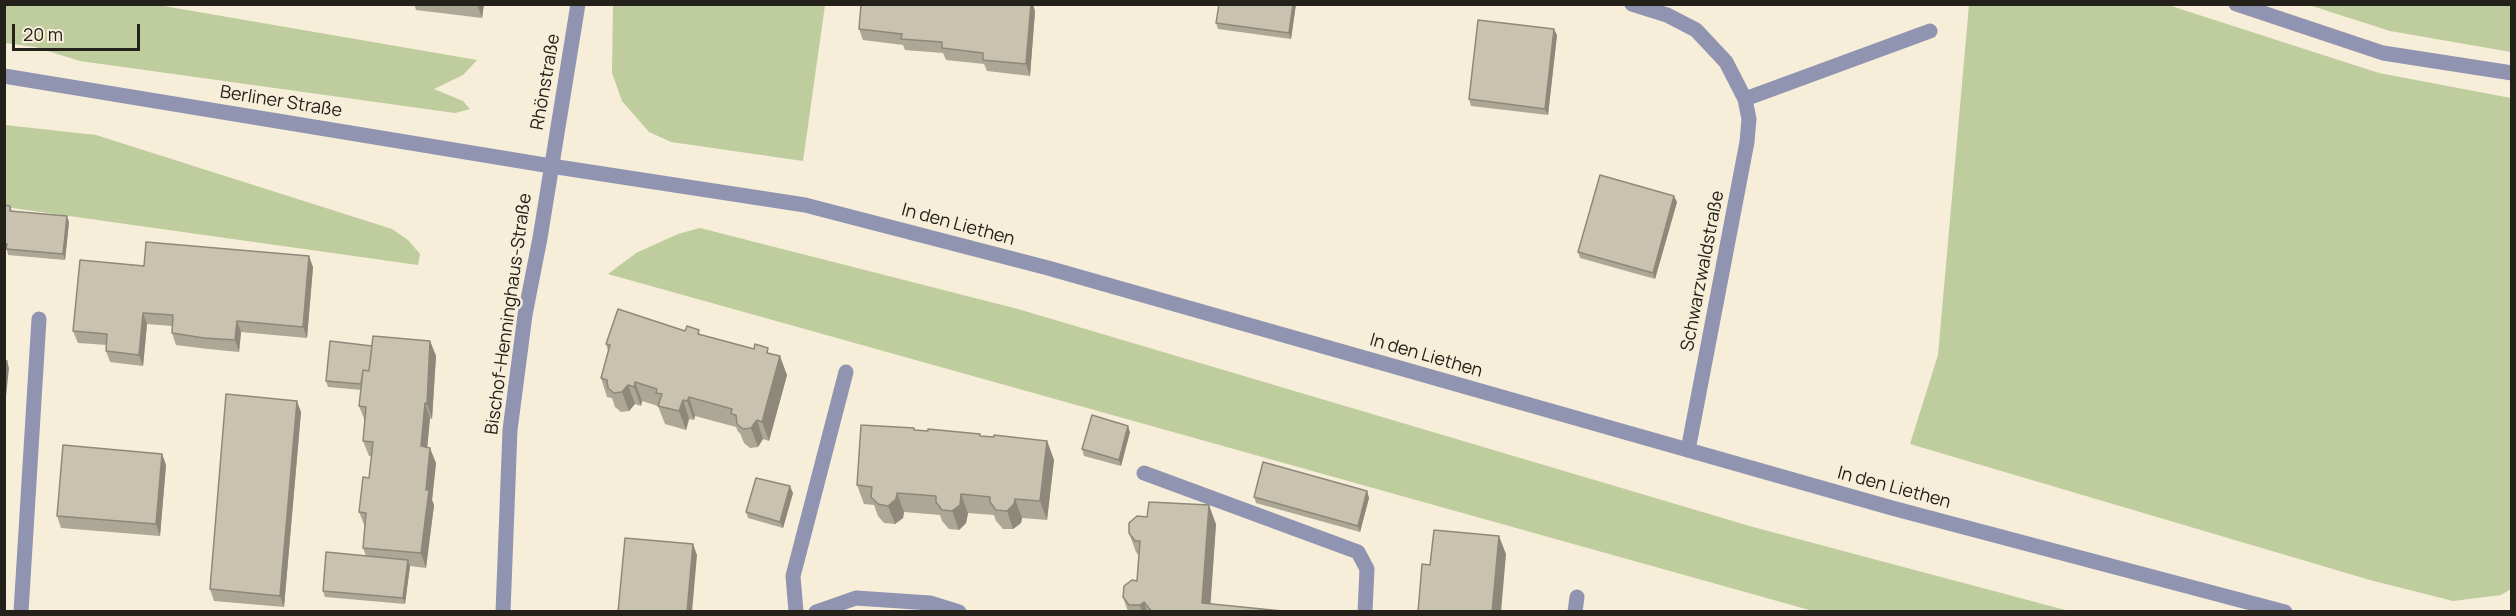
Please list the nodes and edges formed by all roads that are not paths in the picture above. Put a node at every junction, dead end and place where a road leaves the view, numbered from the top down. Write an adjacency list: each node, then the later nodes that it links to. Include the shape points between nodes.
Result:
1 (578, 4): 8 (street, Rhönstraße)
2 (1632, 4): 7 (street, Schwarzwaldstraße, via 1696,30 1726,62)
3 (2236, 4): 5 (street, via 2383,52)
4 (1930, 31): 7 (street)
5 (2511, 73)
6 (4, 76): 8 (street, Berliner Straße)
7 (1745, 99): 11 (street, Schwarzwaldstraße, via 1749,119 1747,142)
8 (551, 166): 11 (street, In den Liethen, via 805,205 1059,272); 14 (street, Bischof-Henninghaus-Straße, via 510,430)
9 (39, 319): 13 (street)
10 (846, 372): 15 (street, via 793,576)
11 (1688, 450): 19 (street, In den Liethen)
12 (1144, 473): 18 (street, via 1358,552 1367,569)
13 (21, 612)
14 (502, 612)
15 (796, 612)
16 (816, 612): 17 (street, via 856,598 930,603)
17 (958, 612)
18 (1365, 612)
19 (2285, 612)

